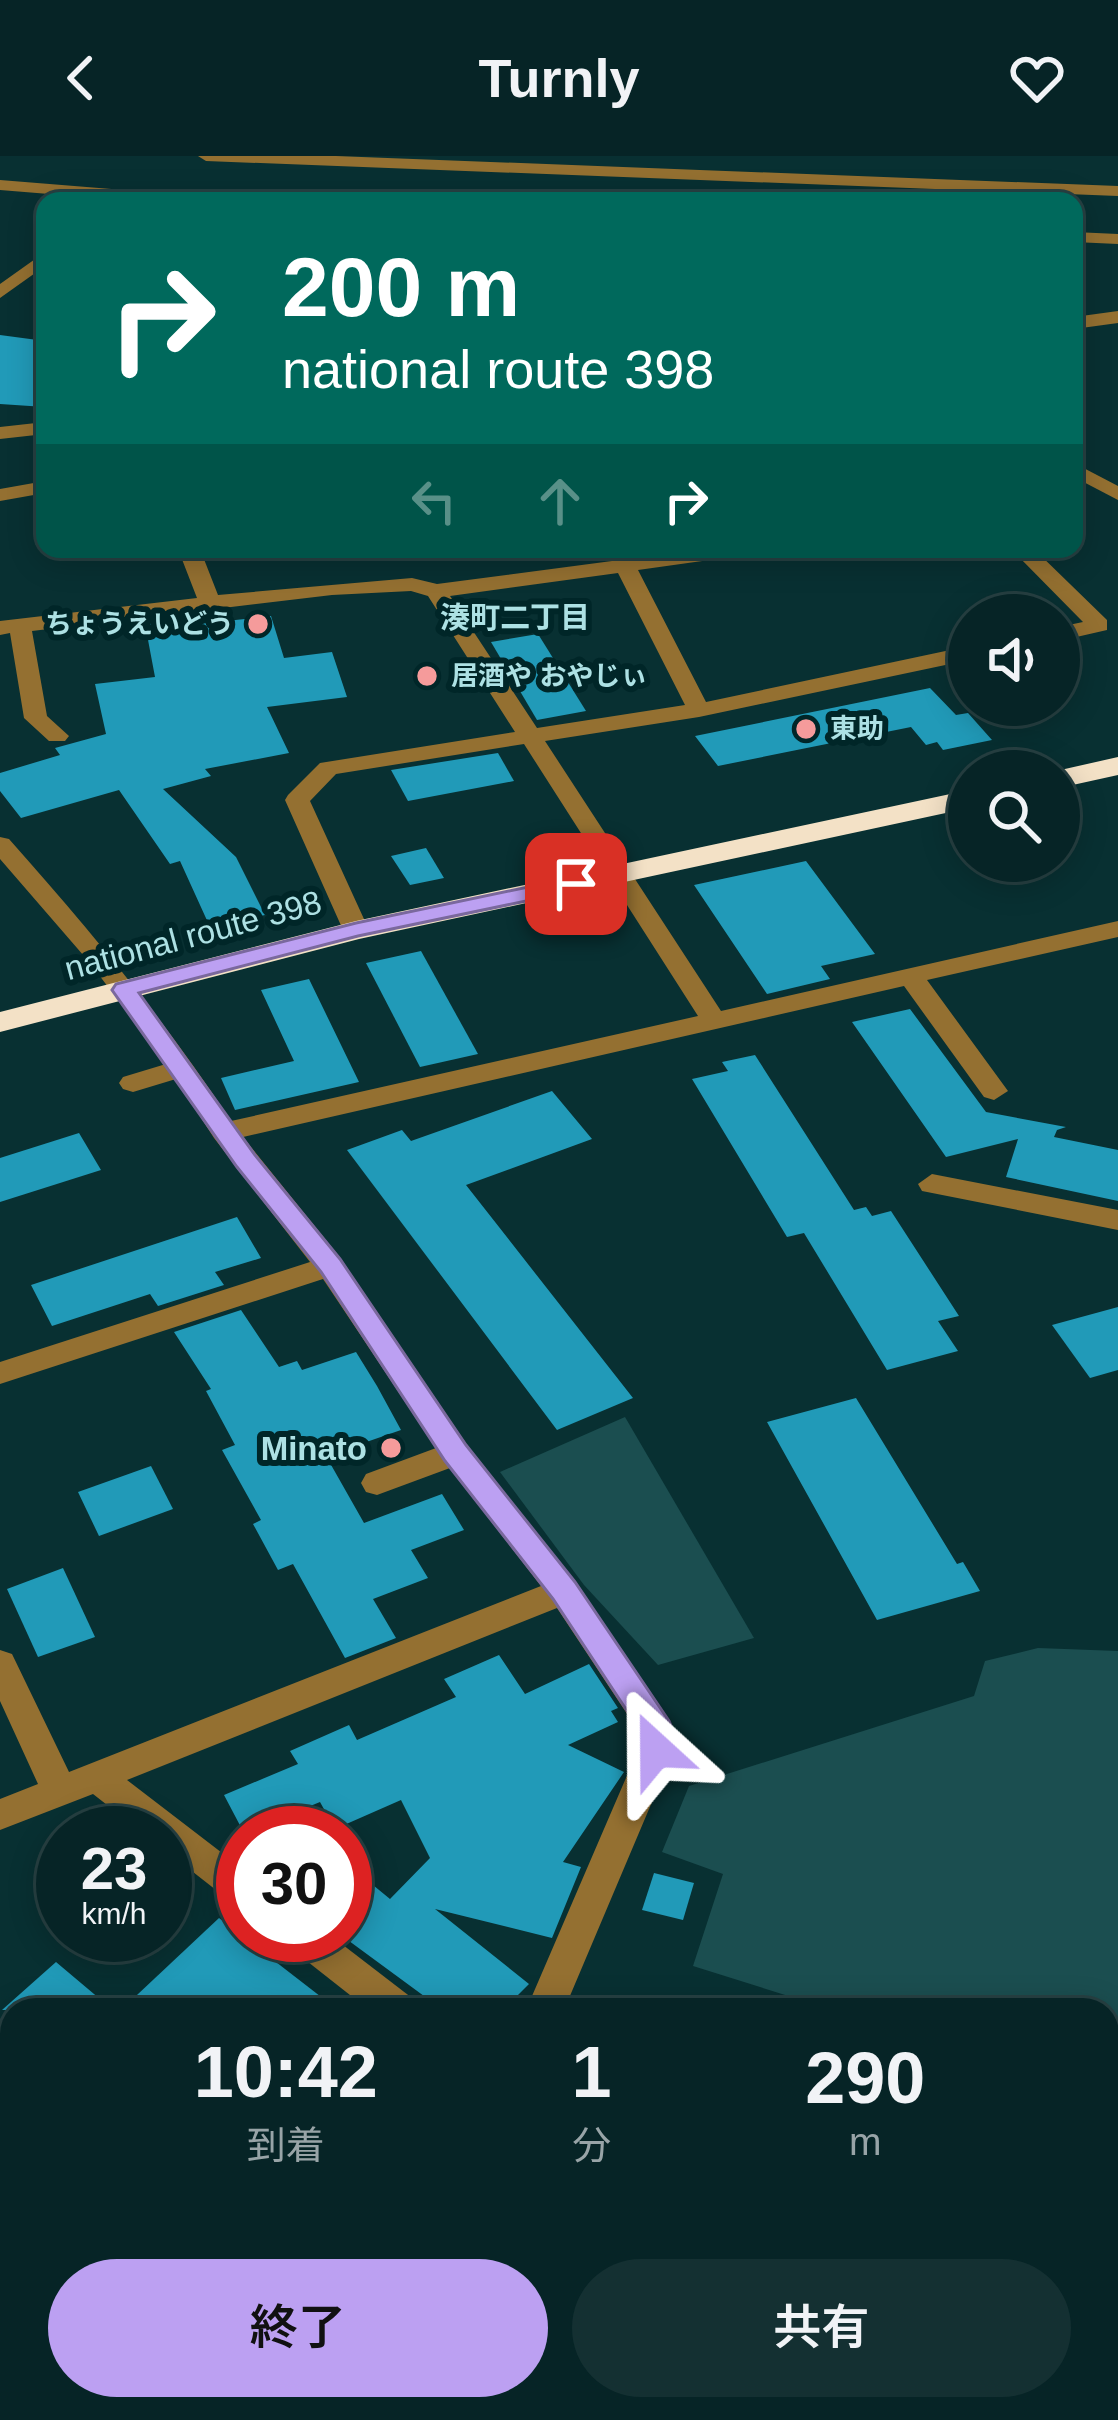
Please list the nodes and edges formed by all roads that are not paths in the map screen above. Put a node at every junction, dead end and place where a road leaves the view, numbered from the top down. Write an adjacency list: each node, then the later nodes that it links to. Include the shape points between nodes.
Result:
1 (206, 156): 3 (street)
2 (0, 185): 4 (street)
3 (1118, 191)
4 (87, 192)
5 (1083, 237): 6 (street)
6 (1118, 239)
7 (36, 264): 8 (street)
8 (0, 292)
9 (1118, 316): 10 (street)
10 (1083, 322)
11 (36, 429): 12 (street)
12 (0, 433)
13 (1083, 474): 15 (street)
14 (36, 489): 16 (street)
15 (1117, 492): 17 (street)
16 (0, 495)
17 (1083, 497)
18 (192, 558): 23 (street)
19 (621, 558): 21 (street); 28 (street)
20 (1031, 558): 22 (street)
21 (436, 591): 23 (street, via 412,584); 30 (street)
22 (1068, 594)
23 (208, 601): 25 (street)
24 (1080, 606): 26 (street, via 1100,625)
25 (10, 626): 29 (street, via 36,718)
26 (1080, 629)
27 (948, 657): 28 (street)
28 (699, 710): 30 (street)
29 (57, 736)
30 (531, 738): 35 (street); 37 (street, via 328,768 297,800)
31 (1118, 766): 32 (highway)
32 (1080, 774)
33 (948, 804): 35 (highway, national route 398)
34 (6, 860): 39 (street)
35 (620, 875): 37 (highway, national route 398); 40 (street)
36 (1118, 929): 38 (street)
37 (356, 930): 39 (highway, national route 398)
38 (910, 977): 40 (street); 44 (street)
39 (124, 990): 41 (highway, national route 398); 42 (street)
40 (714, 1020): 45 (street)
41 (0, 1022)
42 (183, 1068): 43 (street); 45 (street)
43 (133, 1083)
44 (994, 1091)
45 (224, 1132): 48 (street)
46 (932, 1184): 47 (street)
47 (1118, 1220)
48 (330, 1266): 49 (street); 50 (street)
49 (0, 1372)
50 (456, 1453): 51 (street); 52 (street)
51 (377, 1484)
52 (564, 1591): 54 (street); 60 (street, via 657,1730 656,1750)
53 (0, 1664): 55 (street)
54 (96, 1775): 55 (street); 57 (street)
55 (59, 1790): 56 (street)
56 (0, 1815)
57 (216, 1869)
58 (337, 1962): 59 (street)
59 (383, 1998)
60 (550, 1998)

